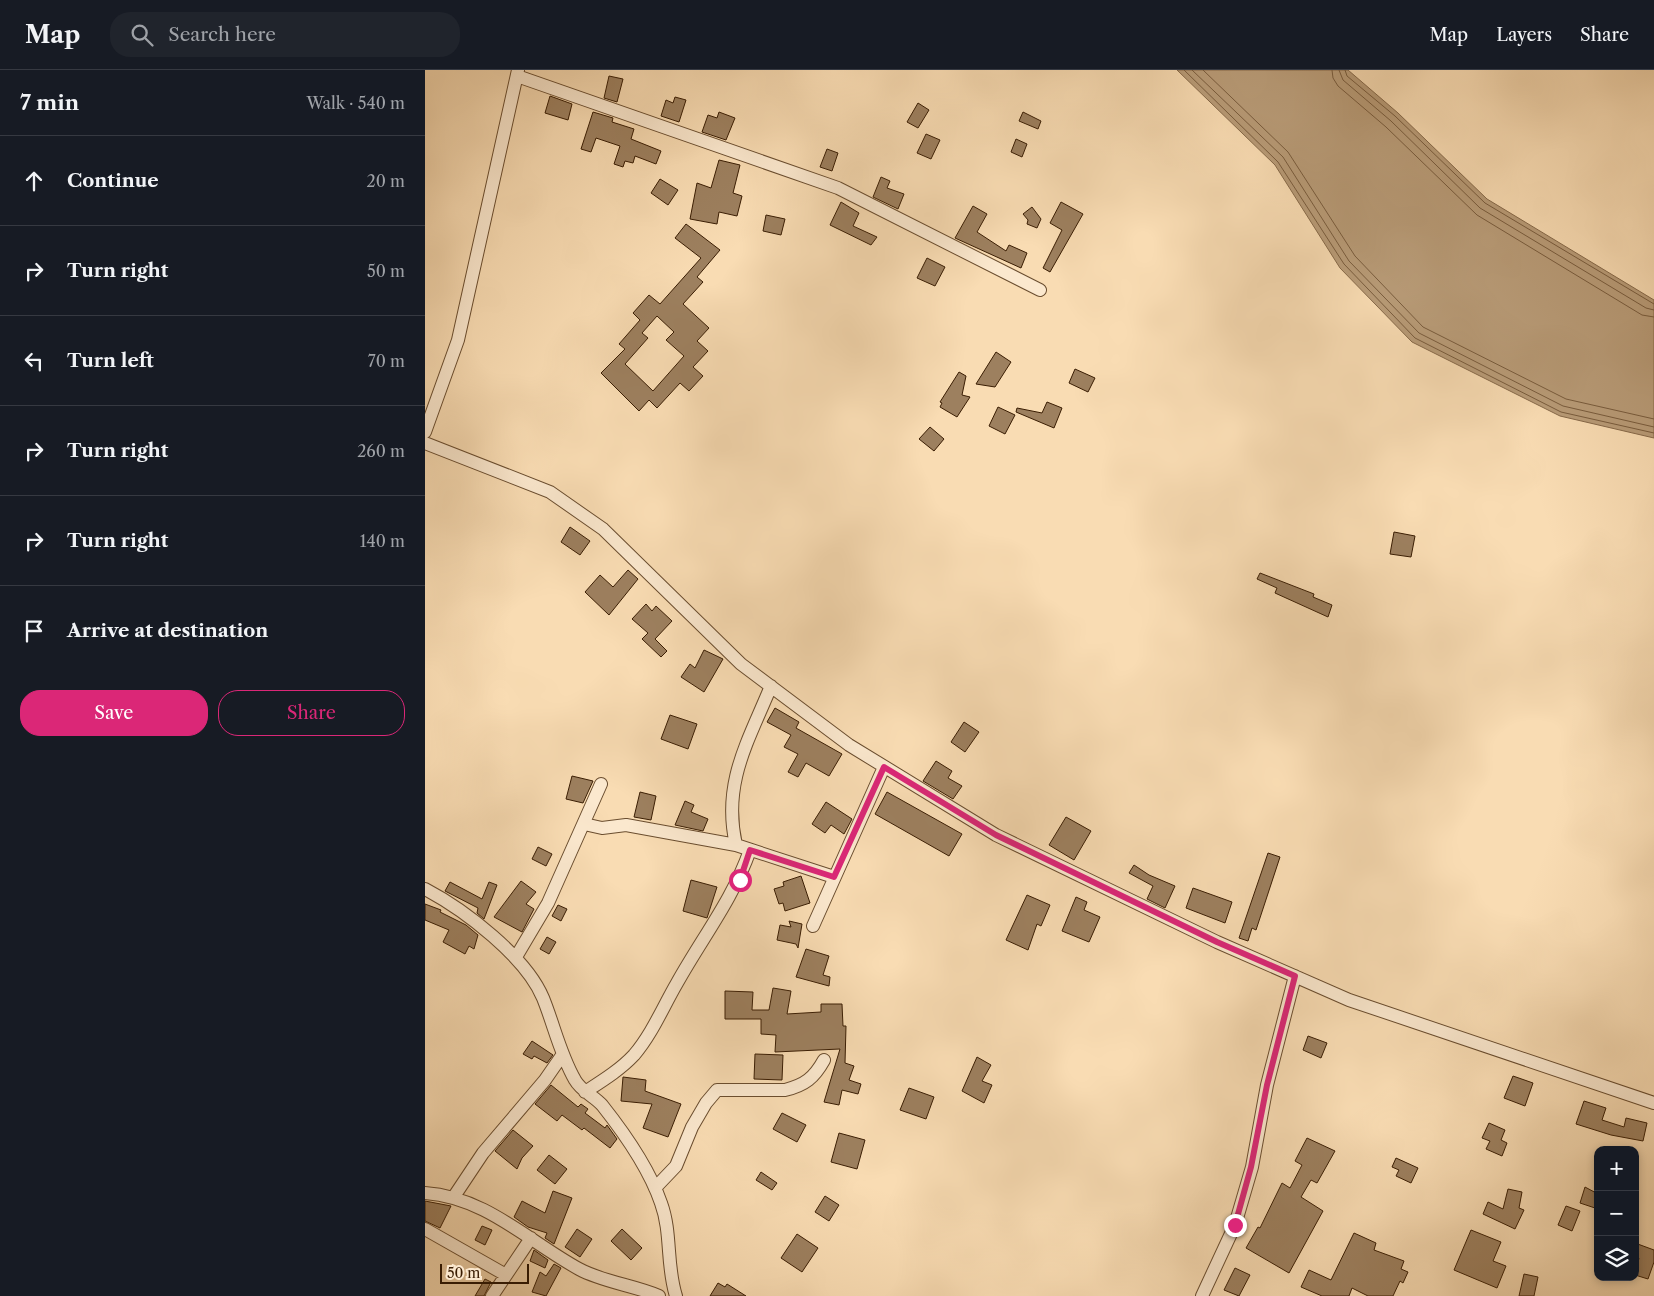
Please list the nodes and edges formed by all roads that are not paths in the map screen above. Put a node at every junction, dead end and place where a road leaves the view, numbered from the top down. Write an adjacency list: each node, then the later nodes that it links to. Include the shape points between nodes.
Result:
1 (517, 73): 2 (street, via 838,188); 3 (street, via 457,340)
2 (1040, 290)
3 (425, 432)
4 (425, 443): 5 (street, via 549,492 603,529 741,664)
5 (771, 686): 6 (street, via 849,745); 9 (street, via 732,788 730,807)
6 (884, 767): 11 (street); 15 (street, via 996,835 1217,942)
7 (601, 784): 8 (street)
8 (584, 824): 9 (street, via 602,828 626,826); 14 (street, via 548,904)
9 (735, 845): 10 (street)
10 (750, 850): 11 (street); 18 (street, via 740,880 650,1032 634,1055)
11 (834, 877): 13 (street)
12 (425, 889): 14 (street, via 443,898)
13 (813, 926)
14 (515, 957): 16 (street, via 534,978)
15 (1295, 976): 19 (street, via 1349,1000); 29 (street, via 1235,1225)
16 (563, 1054): 18 (street, via 575,1081); 22 (street, via 483,1153)
17 (824, 1060): 20 (street, via 807,1083 794,1088 717,1090 692,1126 676,1166)
18 (585, 1092): 20 (street, via 601,1103)
19 (1654, 1103)
20 (655, 1188): 28 (street, via 666,1216 668,1267)
21 (425, 1194): 22 (street)
22 (453, 1198): 24 (street, via 484,1210)
23 (425, 1229): 25 (street)
24 (531, 1238): 25 (street); 27 (street, via 580,1270)
25 (506, 1275): 26 (street)
26 (492, 1296)
27 (659, 1296)
28 (676, 1296)
29 (1202, 1296)

